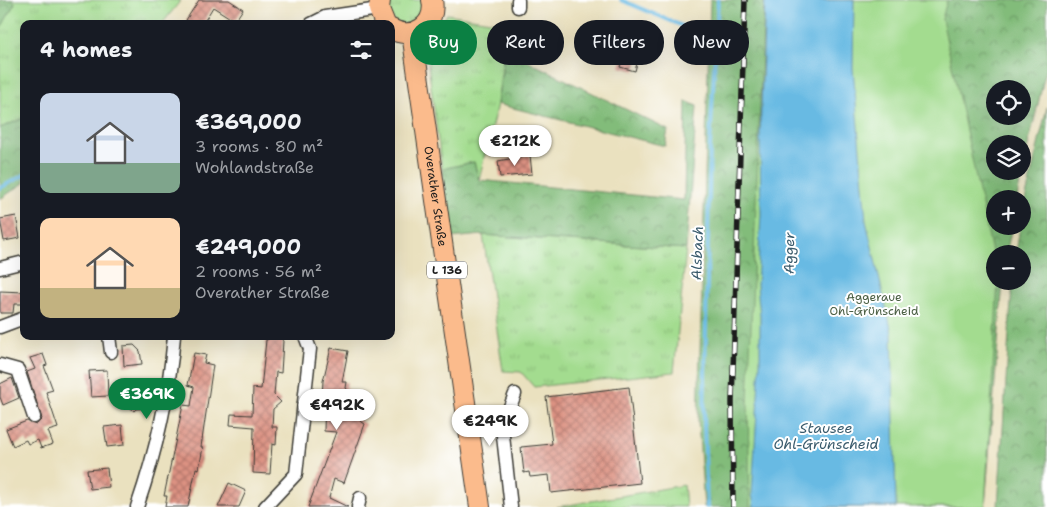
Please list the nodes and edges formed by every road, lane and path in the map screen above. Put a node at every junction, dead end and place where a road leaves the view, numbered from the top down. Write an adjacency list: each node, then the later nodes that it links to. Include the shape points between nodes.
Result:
1 (432, 0): 4 (main road)
2 (381, 11): 3 (street)
3 (319, 20)
4 (429, 20)
5 (395, 31): 6 (main road)
6 (410, 33)
7 (417, 65): 21 (main road, Overather Straße / L 136)
8 (20, 263): 9 (street)
9 (0, 268)
10 (20, 320): 11 (street)
11 (0, 327)
12 (110, 340): 15 (street)
13 (174, 340): 19 (street, via 166,400 150,470)
14 (307, 340): 20 (street, via 310,349 296,474)
15 (111, 352)
16 (0, 365): 18 (street, via 18,370)
17 (515, 394): 22 (street, via 502,427)
18 (34, 417)
19 (137, 507)
20 (265, 507)
21 (480, 507)
22 (511, 507)

